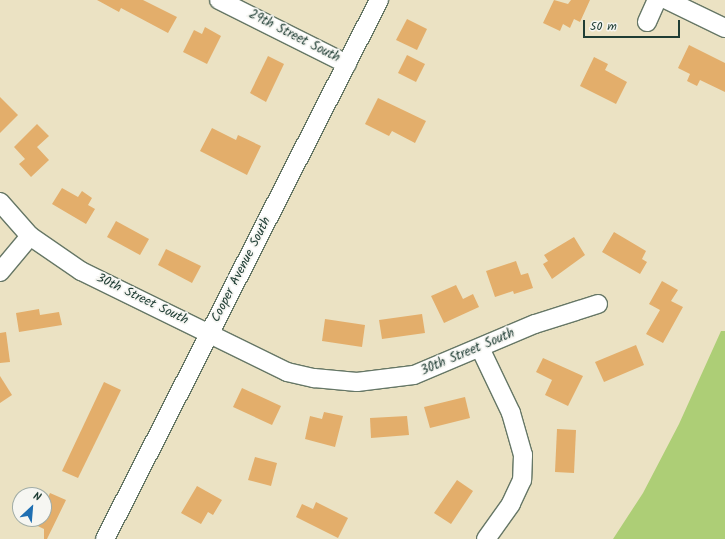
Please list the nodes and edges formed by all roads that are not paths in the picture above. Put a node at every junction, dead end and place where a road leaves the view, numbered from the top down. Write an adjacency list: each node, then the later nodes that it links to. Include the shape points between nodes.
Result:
1 (219, 0): 7 (street, 29th Street South)
2 (379, 0): 7 (street, Cooper Avenue South)
3 (657, 0): 5 (street)
4 (667, 0): 6 (street)
5 (647, 22)
6 (725, 28)
7 (346, 64): 12 (street, Cooper Avenue South)
8 (0, 202): 9 (street, 30th Street South)
9 (30, 236): 10 (street); 12 (street, 30th Street South, via 81,271)
10 (0, 272)
11 (598, 304): 13 (street, 30th Street South, via 535,324)
12 (210, 333): 13 (street, 30th Street South, via 287,372 314,378 357,382 414,376); 14 (street, Cooper Avenue South)
13 (480, 348): 15 (street, via 511,413 523,455 522,480 511,504)
14 (105, 539)
15 (486, 539)

